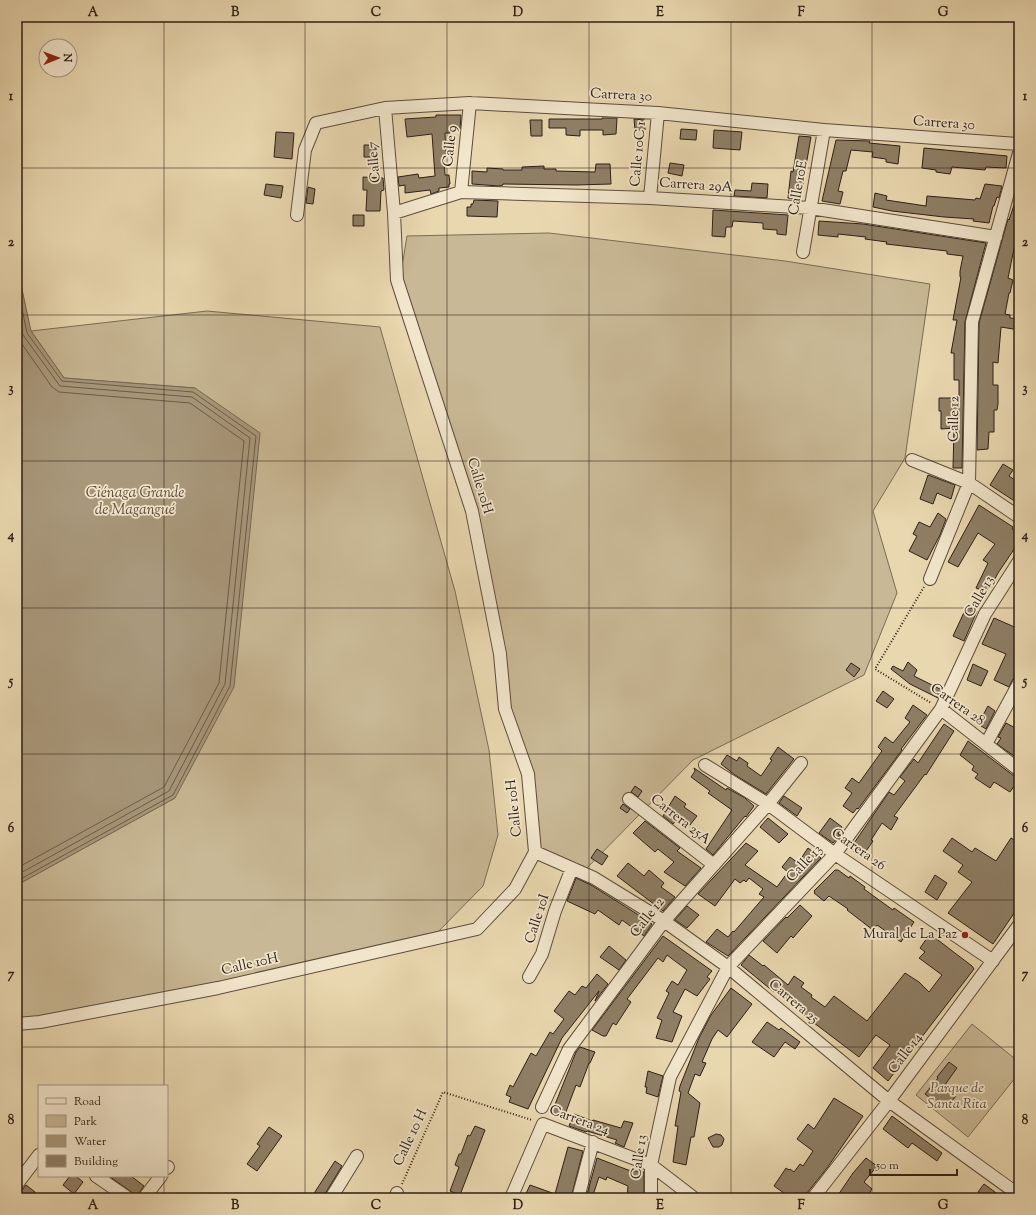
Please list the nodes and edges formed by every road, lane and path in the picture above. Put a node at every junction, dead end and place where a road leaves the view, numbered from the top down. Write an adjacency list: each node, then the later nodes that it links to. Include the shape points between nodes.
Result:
1 (470, 103): 2 (street, Carrera 30); 3 (street, Carrera 30); 7 (street, Calle 9)
2 (385, 108): 10 (street, Calle 7); 11 (street, Carrera 30, via 316,123 304,150)
3 (658, 113): 4 (street, Carrera 30); 8 (street, Calle 10C 1)
4 (824, 130): 5 (street, Carrera 30); 9 (street, Calle 10E)
5 (1019, 144)
6 (1019, 153): 12 (street, Calle 12)
7 (461, 192): 8 (street, Carrera 29A); 10 (street, Carrera 29A)
8 (650, 198): 9 (street, Carrera 29A)
9 (810, 208): 12 (street, Carrera 29A); 13 (street, Calle 10E)
10 (394, 213): 27 (street, Calle 10H, via 397,280 472,511 500,654 505,709 528,774)
11 (297, 215)
12 (996, 237): 15 (street, Calle 12, via 972,322)
13 (803, 252)
14 (912, 460): 15 (street)
15 (969, 483): 16 (street); 18 (street, Calle 12)
16 (1019, 517)
17 (1019, 560): 20 (street, Calle 13, via 985,614)
18 (930, 579): 20 (path, Carrera 28, via 875,669)
19 (1019, 683): 21 (street)
20 (941, 709): 21 (street, Carrera 28); 28 (street, Calle 13)
21 (986, 744): 24 (street, Carrera 28)
22 (801, 763): 26 (street, Calle 12)
23 (705, 765): 26 (street, Carrera 26)
24 (1019, 770)
25 (629, 799): 29 (street, Carrera 25A)
26 (768, 804): 28 (street, Carrera 26); 29 (street, Calle 12)
27 (535, 852): 30 (street, Carrera 25); 36 (street, Calle 10H, via 515,889 477,929 218,988 40,1022)
28 (835, 854): 33 (street, Carrera 26); 34 (street, Calle 13)
29 (714, 865): 31 (street, Calle 12)
30 (572, 868): 31 (street, Carrera 25, via 594,878); 35 (street, Calle 10I, via 542,954)
31 (664, 920): 34 (street, Carrera 25); 39 (street, Calle 12, via 569,1049)
32 (1019, 926): 33 (street, Calle 14)
33 (993, 961): 38 (street, Calle 14)
34 (728, 967): 38 (street, Carrera 25); 44 (street, Calle 13, via 670,1077)
35 (529, 977)
36 (17, 1024)
37 (443, 1092): 40 (path, Carrera 24); 49 (path, Calle 10 H)
38 (889, 1101): 48 (street, Carrera 25); 57 (street, Calle 14)
39 (542, 1107)
40 (543, 1124): 41 (street, Carrera 24); 53 (street)
41 (593, 1142): 44 (street, Carrera 24); 54 (street)
42 (357, 1156): 52 (street)
43 (38, 1157): 47 (street)
44 (651, 1166): 55 (street, Calle 13); 56 (street, Carrera 24)
45 (97, 1177): 50 (street)
46 (160, 1177): 51 (street)
47 (17, 1184)
48 (1019, 1195)
49 (396, 1196)
50 (128, 1198)
51 (144, 1198)
52 (331, 1198)
53 (511, 1198)
54 (578, 1198)
55 (651, 1198)
56 (694, 1198)
57 (813, 1198)

